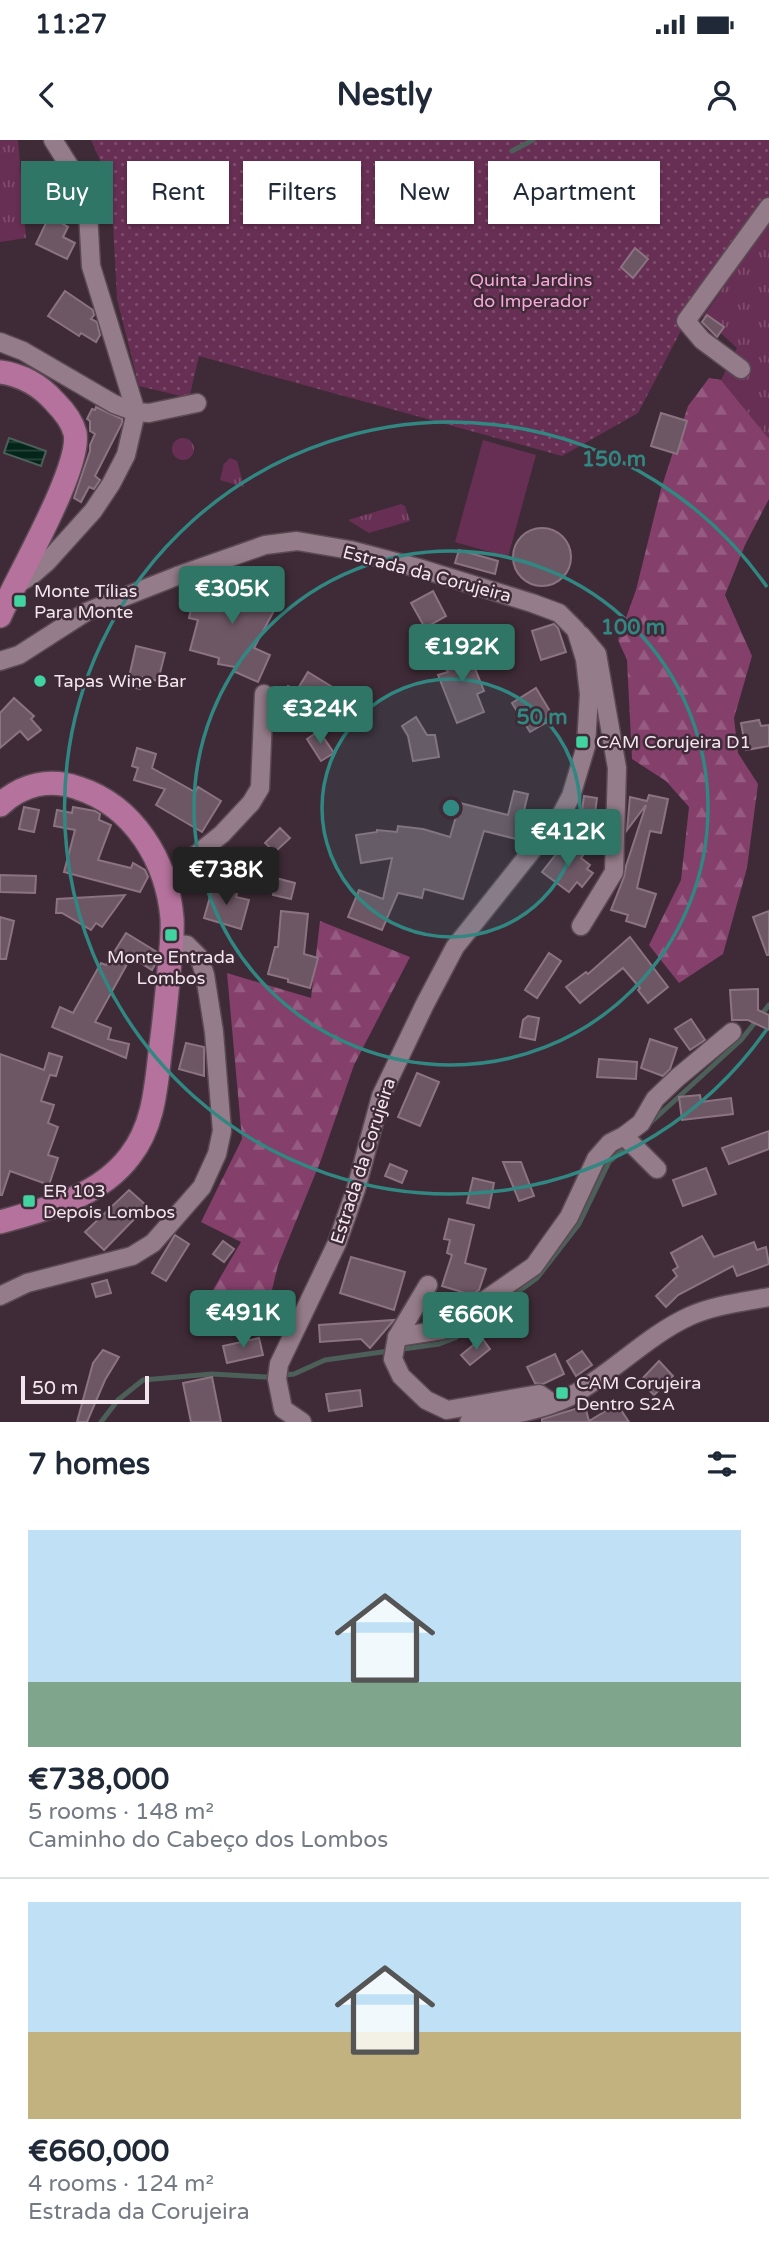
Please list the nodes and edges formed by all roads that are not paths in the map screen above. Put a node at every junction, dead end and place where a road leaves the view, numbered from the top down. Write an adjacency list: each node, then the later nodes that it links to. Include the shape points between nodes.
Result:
1 (52, 140): 7 (street, via 87,194 91,266)
2 (769, 206): 4 (street, via 686,321 702,340)
3 (0, 342): 7 (street)
4 (741, 369)
5 (0, 372): 8 (main road, via 44,390 64,412 76,435 71,467)
6 (197, 403): 7 (street)
7 (136, 412): 8 (street, via 126,455 93,511 47,562)
8 (14, 586): 9 (main road)
9 (0, 616)
10 (576, 630): 11 (street, Estrada da Corujeira, via 559,613 532,603 350,550 297,541 265,545 99,606); 15 (street, via 597,654 617,768 614,872); 26 (street, Estrada da Corujeira, via 589,694 586,746 571,796 455,947 381,1096 337,1243 279,1364 283,1409)
11 (0, 661)
12 (264, 694): 14 (street, via 260,788 222,834 186,863)
13 (0, 805): 14 (main road, via 21,789 43,783 67,784 105,800 145,838)
14 (167, 889): 16 (main road)
15 (581, 926)
16 (171, 943): 20 (main road, via 164,1027 145,1133 129,1158 80,1197); 22 (street, via 187,945 199,957 214,1031 222,1131 202,1187 153,1243 132,1256 27,1283)
17 (732, 1032): 18 (street, via 655,1099)
18 (627, 1139): 19 (street); 24 (street, via 610,1143 596,1159 569,1217 534,1266 442,1330)
19 (657, 1168)
20 (0, 1222)
21 (428, 1285): 24 (street)
22 (0, 1296)
23 (769, 1297): 25 (street, via 692,1314 579,1391)
24 (397, 1337): 25 (street, via 393,1359 401,1376 426,1400 447,1410 539,1394)
25 (552, 1403): 27 (street)
26 (302, 1422)
27 (469, 1422)

